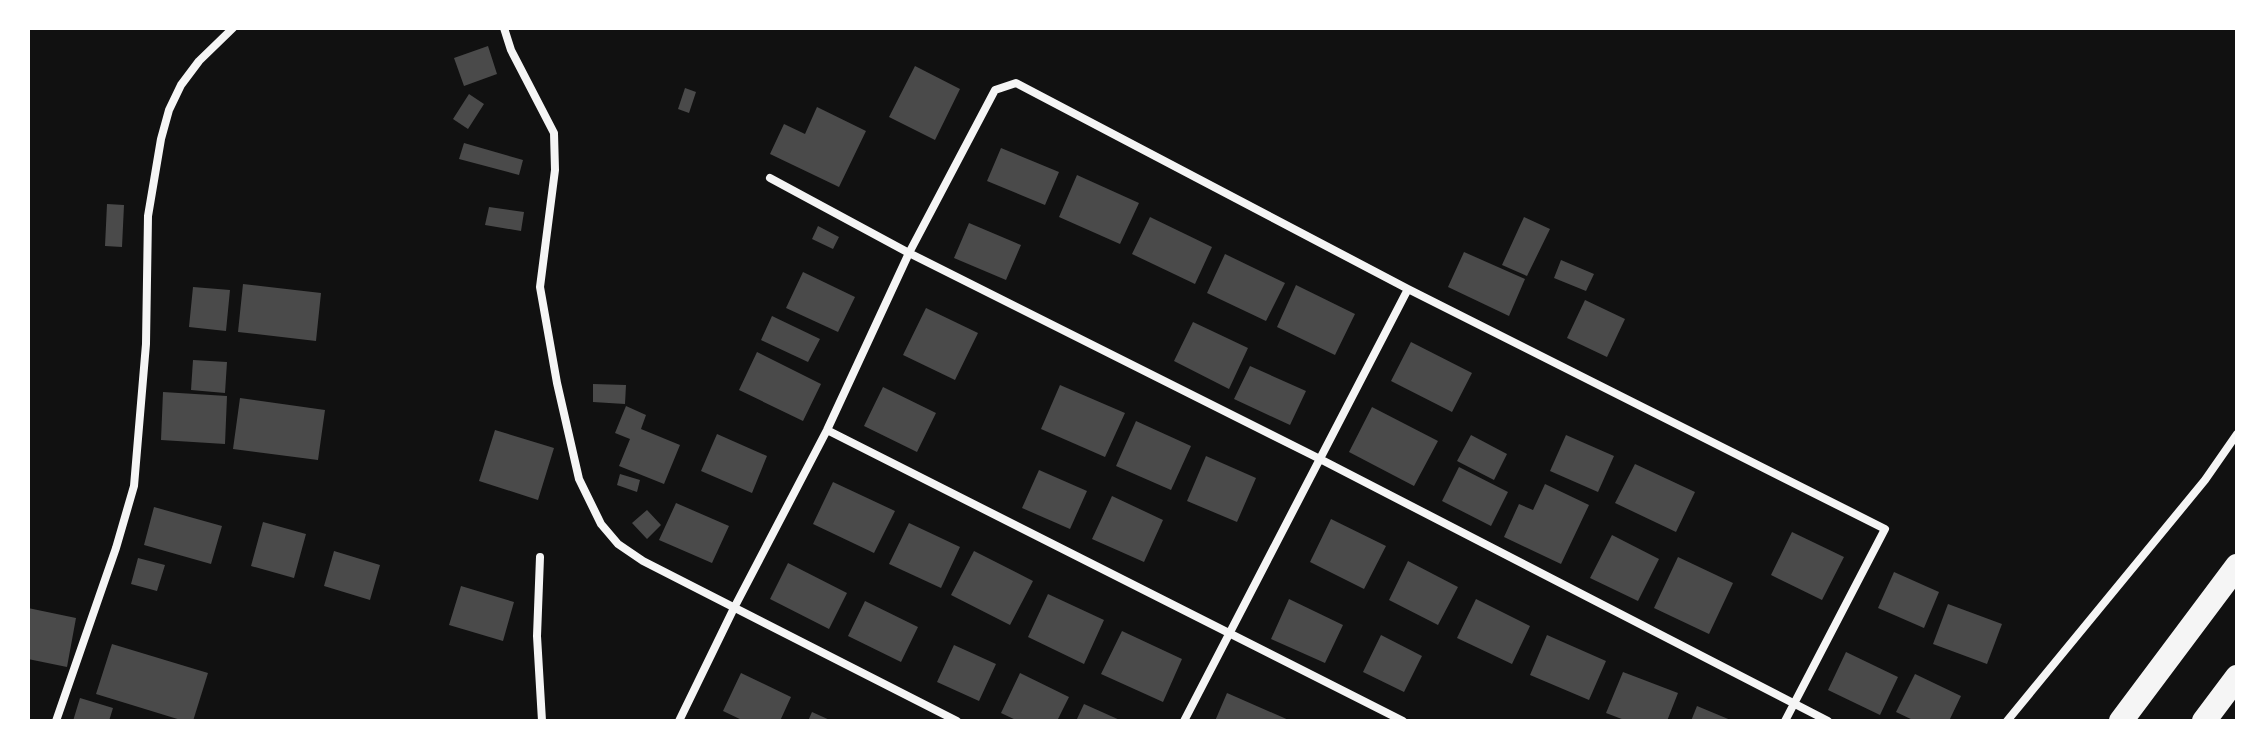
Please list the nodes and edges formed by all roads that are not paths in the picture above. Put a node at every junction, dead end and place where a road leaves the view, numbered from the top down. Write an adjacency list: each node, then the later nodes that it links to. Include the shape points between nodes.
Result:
1 (233, 28): 15 (street, via 181,85 161,139 148,216 146,344 134,486)
2 (504, 28): 11 (street, via 554,133 555,170 540,287 584,491 618,544)
3 (770, 178): 4 (street)
4 (909, 253): 5 (street, via 995,90 1016,83); 6 (street); 8 (street)
5 (1408, 289): 8 (street); 14 (street, via 1885,529)
6 (827, 430): 11 (street); 12 (street)
7 (2237, 434): 23 (street)
8 (1320, 459): 12 (street); 14 (street)
9 (540, 557): 16 (street)
10 (2237, 566): 24 (highway)
11 (734, 608): 17 (street); 18 (street)
12 (1230, 634): 19 (street); 20 (street)
13 (2237, 677): 25 (highway)
14 (1795, 703): 21 (street); 22 (street)
15 (56, 721)
16 (542, 721)
17 (679, 721)
18 (957, 721)
19 (1184, 721)
20 (1403, 721)
21 (1785, 721)
22 (1828, 721)
23 (2007, 721)
24 (2121, 721)
25 (2204, 721)

